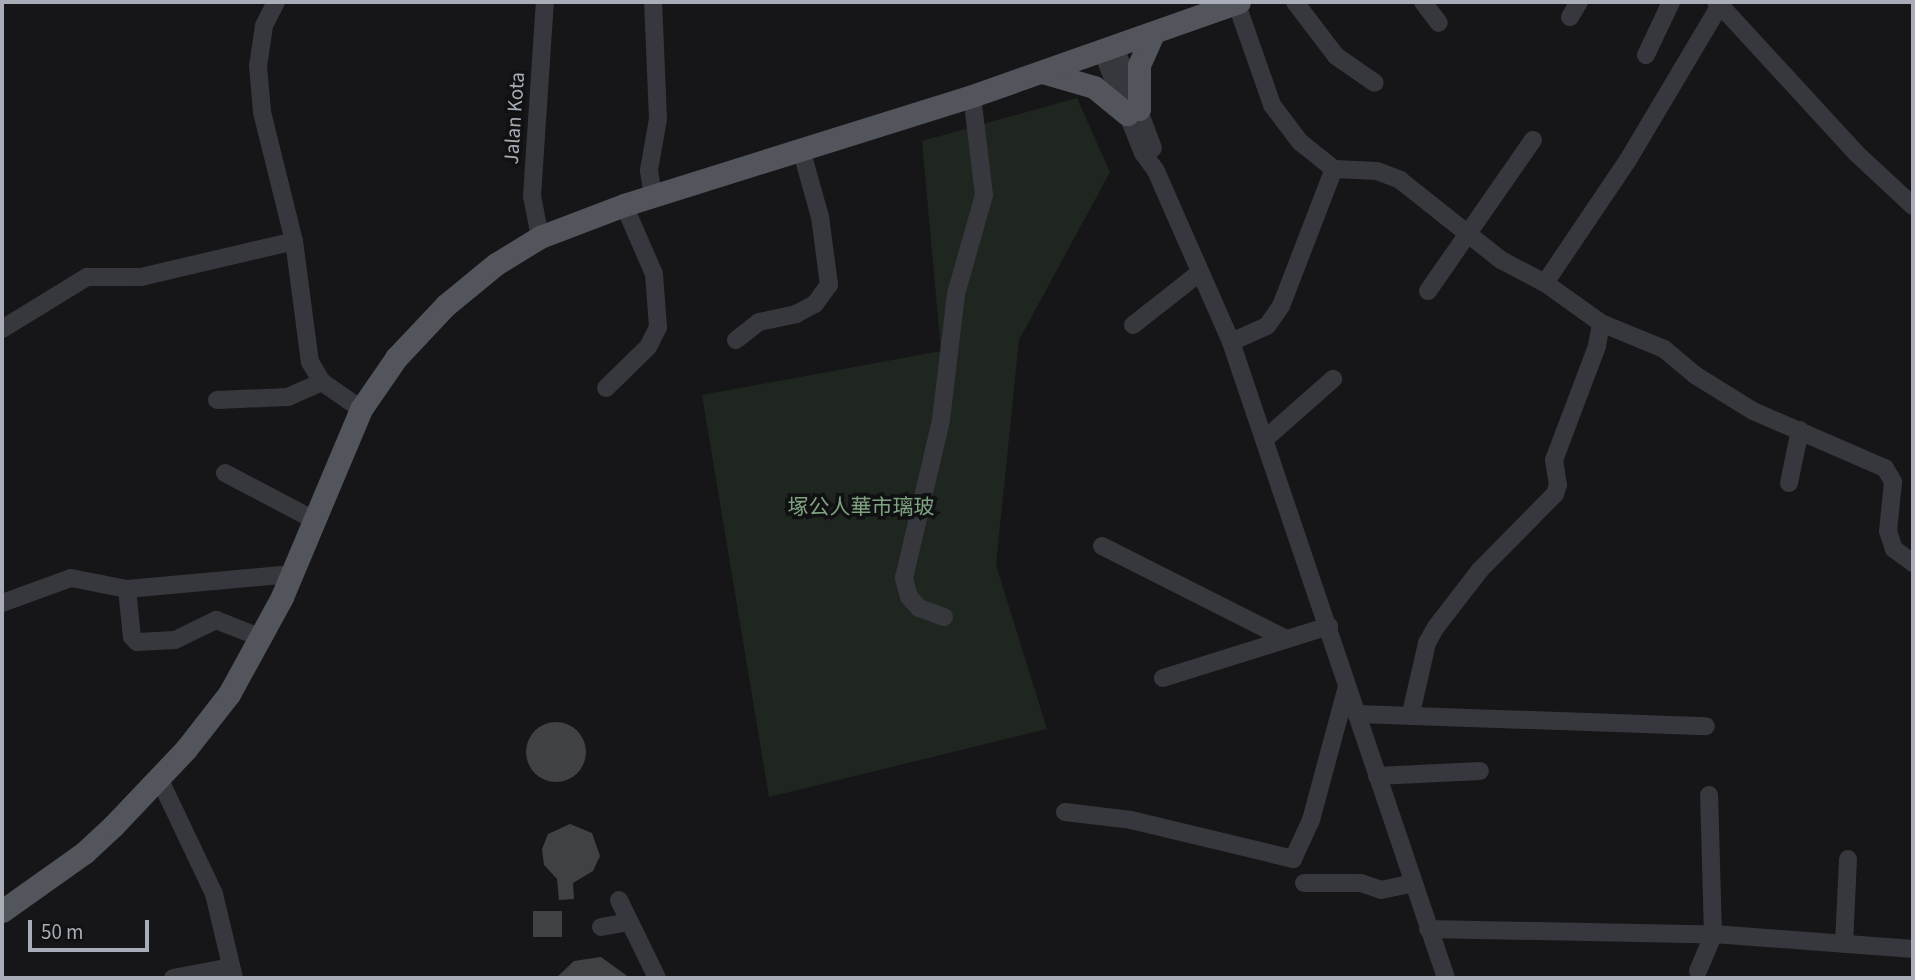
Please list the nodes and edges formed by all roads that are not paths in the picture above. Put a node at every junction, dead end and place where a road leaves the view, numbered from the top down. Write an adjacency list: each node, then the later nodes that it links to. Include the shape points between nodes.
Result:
1 (276, 2): 25 (street, via 264,26 258,66 262,112)
2 (545, 2): 24 (street, Jalan Kota, via 532,196)
3 (653, 2): 20 (street, via 659,119 649,170)
4 (1237, 2): 10 (main road); 19 (street, via 1278,115 1300,142)
5 (1295, 2): 14 (street, via 1336,56)
6 (1423, 2): 9 (street)
7 (1671, 2): 12 (street)
8 (1718, 4): 22 (street, via 1856,153); 27 (street, via 1628,160)
9 (1438, 23)
10 (1153, 33): 11 (main road); 16 (main road, via 1139,65)
11 (1108, 49): 13 (main road); 16 (street)
12 (1646, 55)
13 (1042, 72): 15 (main road); 16 (main road, via 1094,87)
14 (1375, 83)
15 (972, 96): 18 (main road); 49 (street, via 984,195 956,293 941,420 904,578 909,597 919,608)
16 (1133, 111): 26 (street, via 1153,149 1153,165)
17 (1533, 140): 23 (street)
18 (801, 149): 20 (main road); 32 (street, via 820,217 829,285 815,304 759,322)
19 (1334, 169): 23 (street, via 1377,171 1400,180); 33 (street, via 1281,306 1266,326)
20 (653, 196): 21 (main road)
21 (624, 205): 24 (main road); 36 (street, via 654,274 659,327 648,348)
22 (1913, 205)
23 (1469, 232): 27 (street, via 1501,260); 28 (street)
24 (540, 237): 38 (main road, via 496,264 446,305 396,358)
25 (294, 241): 31 (street, via 141,277 87,277); 35 (street, via 310,362)
26 (1199, 273): 30 (street); 33 (street)
27 (1545, 283): 29 (street)
28 (1428, 291)
29 (1601, 323): 39 (street, via 1664,349 1718,391); 55 (street, via 1597,346 1554,460 1555,494 1480,570 1436,626 1427,643)
30 (1133, 325)
31 (2, 329)
32 (736, 340)
33 (1231, 342): 40 (street)
34 (1333, 379): 40 (street)
35 (322, 382): 37 (street, via 288,397); 38 (street)
36 (606, 388)
37 (217, 400)
38 (361, 409): 43 (main road)
39 (1800, 430): 42 (street); 45 (street, via 1890,472 1888,531 1894,549)
40 (1265, 439): 50 (street)
41 (225, 473): 43 (street)
42 (1789, 483)
43 (314, 520): 46 (main road)
44 (1102, 546): 52 (street)
45 (1913, 563)
46 (292, 575): 47 (street); 51 (main road)
47 (127, 589): 48 (street, via 71,578); 51 (street, via 132,637 137,642 176,640 216,620)
48 (2, 603)
49 (944, 618)
50 (1329, 626): 52 (street); 54 (street)
51 (262, 638): 60 (main road, via 229,694)
52 (1286, 639): 53 (street)
53 (1163, 678)
54 (1348, 687): 56 (street); 62 (street, via 1296,858 1280,859 1131,820)
55 (1411, 713): 56 (street); 57 (street)
56 (1357, 714): 59 (street)
57 (1706, 726)
58 (1480, 771): 59 (street)
59 (1377, 776): 65 (street)
60 (159, 778): 67 (main road, via 83,853); 75 (street, via 214,894)
61 (1710, 795): 71 (street)
62 (1065, 812)
63 (1848, 859): 72 (street)
64 (1304, 883): 65 (street, via 1361,883 1381,890)
65 (1413, 883): 70 (street)
66 (619, 900): 68 (street)
67 (2, 911)
68 (630, 922): 69 (street); 77 (street)
69 (601, 927)
70 (1428, 929): 71 (street); 78 (street)
71 (1713, 935): 72 (street); 74 (street)
72 (1844, 944): 73 (street)
73 (1913, 948)
74 (1698, 971)
75 (233, 973): 76 (street)
76 (173, 978)
77 (657, 978)
78 (1447, 978)

